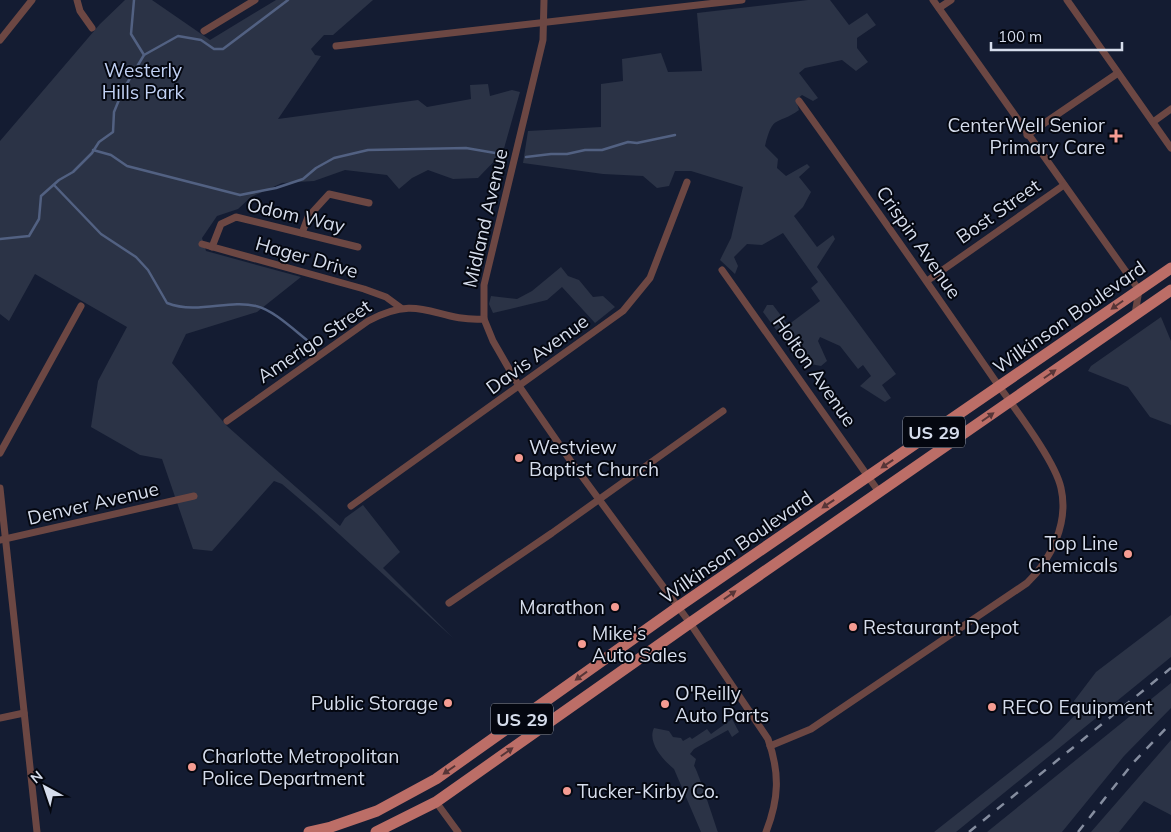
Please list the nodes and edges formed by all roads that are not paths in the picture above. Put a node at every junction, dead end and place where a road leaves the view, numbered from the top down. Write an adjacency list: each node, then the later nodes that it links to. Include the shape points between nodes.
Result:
1 (32, 0): 14 (street)
2 (77, 0): 12 (street, via 80,11)
3 (255, 0): 13 (street)
4 (544, 0): 11 (street, Midland Avenue)
5 (742, 0): 9 (street)
6 (934, 0): 10 (street)
7 (951, 0): 10 (street)
8 (1067, 0): 16 (street)
9 (724, 1): 11 (street)
10 (939, 8): 20 (street)
11 (544, 23): 15 (street); 37 (street, Midland Avenue, via 543,40 484,285)
12 (92, 28)
13 (204, 31)
14 (0, 40)
15 (336, 46)
16 (1118, 73): 19 (street); 20 (street)
17 (799, 101): 31 (street, Crispin Avenue)
18 (1171, 109): 19 (street)
19 (1153, 122): 21 (street)
20 (1027, 136): 23 (street)
21 (1171, 148)
22 (687, 182): 38 (street, Davis Avenue, via 658,260 638,295 615,318)
23 (1064, 185): 31 (street, Bost Street); 32 (street)
24 (369, 203): 25 (street, via 329,194 308,217)
25 (302, 233): 27 (street, Odom Way, via 232,218 220,226); 28 (street, Odom Way)
26 (202, 244): 27 (street, Hager Drive)
27 (212, 247): 35 (street, Hager Drive, via 364,289 386,297)
28 (358, 248)
29 (1171, 268): 32 (main road, Wilkinson Boulevard / US 29)
30 (722, 270): 44 (street, Holton Avenue)
31 (927, 281): 39 (street, Crispin Avenue)
32 (1139, 290): 36 (street); 39 (main road, Wilkinson Boulevard / US 29, one-way to 39)
33 (1171, 290): 36 (main road, Wilkinson Boulevard / US 29)
34 (81, 306): 43 (street)
35 (401, 308): 37 (street, Amerigo Street, via 422,308 462,318); 42 (street, Amerigo Street, via 368,321)
36 (1135, 314): 40 (main road, Wilkinson Boulevard / US 29, one-way to 36)
37 (484, 319): 38 (street, Midland Avenue)
38 (519, 386): 48 (street, Midland Avenue); 49 (street, Davis Avenue)
39 (1000, 387): 40 (street, Crispin Avenue); 44 (main road, Wilkinson Boulevard / US 29, one-way to 44)
40 (1010, 402): 46 (main road, Wilkinson Boulevard / US 29, one-way to 40); 56 (street, Crispin Avenue, via 1054,470 1061,488 1063,507 1060,525 1050,554 1039,571 1019,589 811,729)
41 (724, 411): 48 (street)
42 (227, 421)
43 (1, 449)
44 (868, 477): 46 (street, Holton Avenue); 52 (main road, Wilkinson Boulevard / US 29, one-way to 52)
45 (0, 488): 50 (street)
46 (878, 492): 53 (main road, Wilkinson Boulevard / US 29, one-way to 46)
47 (194, 496): 50 (street, Denver Avenue)
48 (598, 500): 51 (street); 52 (street, Midland Avenue)
49 (351, 506)
50 (3, 539): 54 (street)
51 (449, 603)
52 (678, 607): 53 (street, Midland Avenue); 59 (main road, Wilkinson Boulevard / US 29, one-way to 59, via 431,782 378,811)
53 (690, 623): 56 (street, Midland Avenue, via 757,720); 57 (main road, Wilkinson Boulevard / US 29, one-way to 53)
54 (24, 712): 55 (street); 58 (street)
55 (0, 718)
56 (770, 746): 62 (street, Midland Avenue, via 778,780)
57 (436, 802): 60 (main road, Wilkinson Boulevard / US 29); 61 (street)
58 (37, 832)
59 (309, 832)
60 (376, 832)
61 (458, 832)
62 (766, 832)

